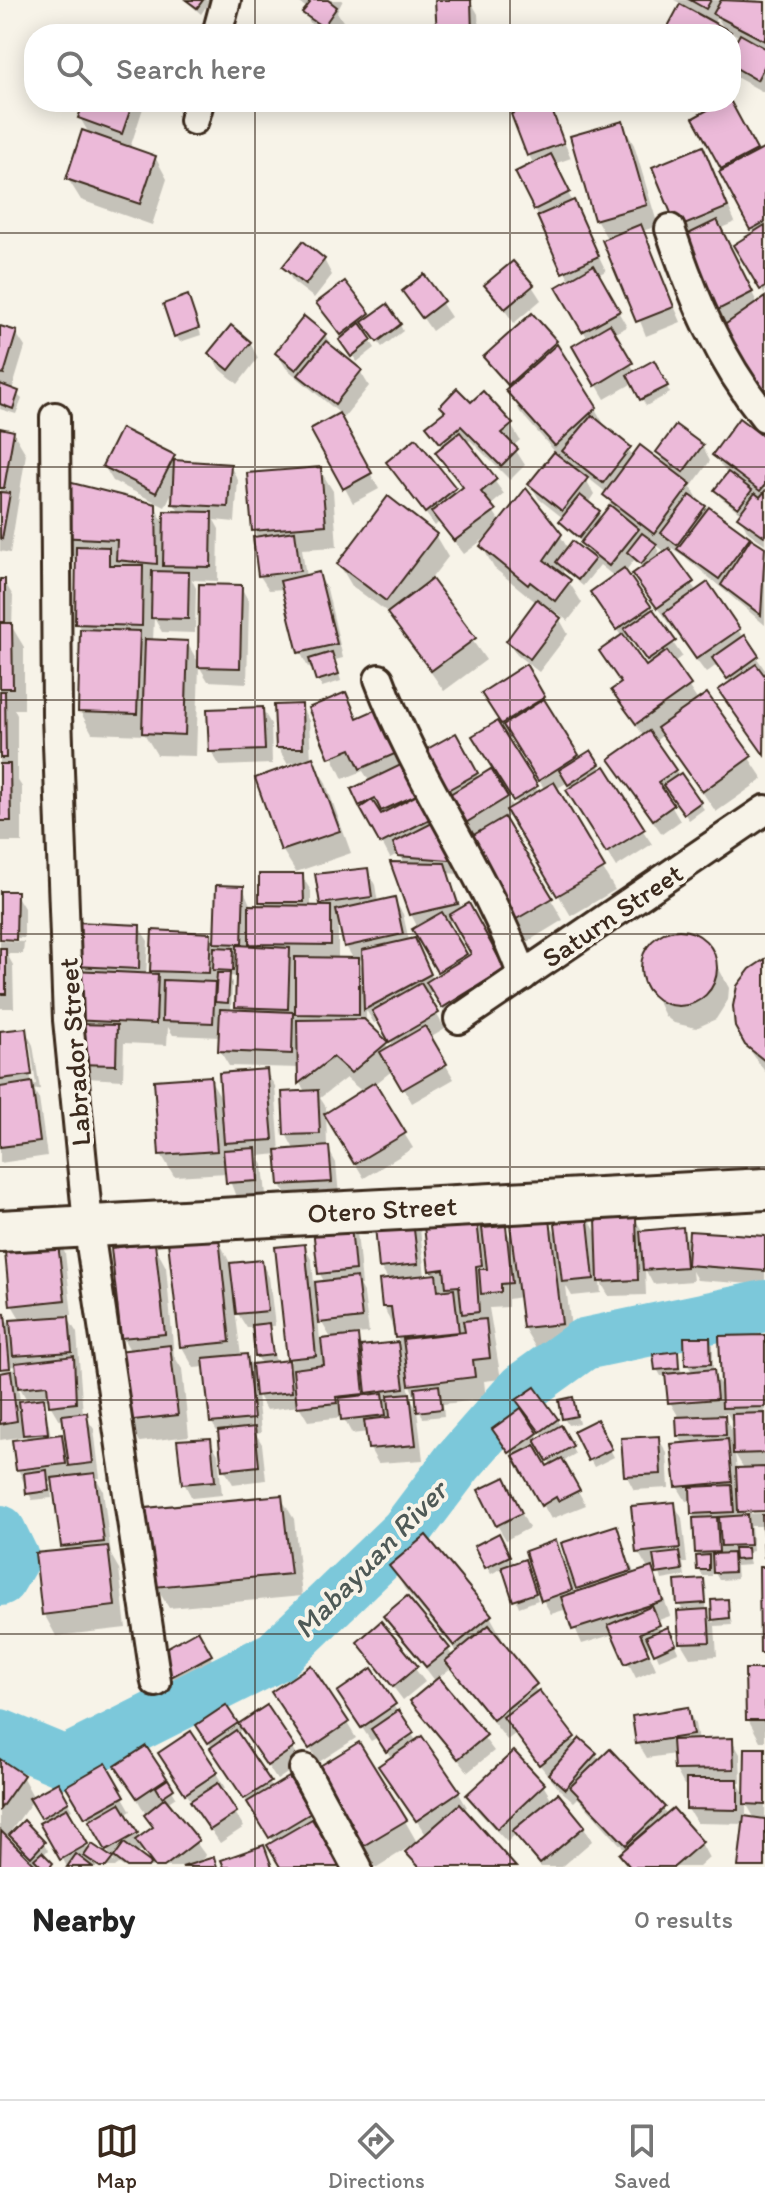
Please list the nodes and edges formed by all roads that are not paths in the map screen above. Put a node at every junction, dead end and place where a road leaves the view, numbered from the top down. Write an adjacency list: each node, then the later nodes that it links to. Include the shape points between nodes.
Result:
1 (226, 0): 2 (street)
2 (220, 24)
3 (670, 229): 5 (street, via 713,341)
4 (55, 417): 11 (street, Labrador Street, via 57,715 68,1020)
5 (765, 417)
6 (379, 679): 8 (street, via 400,736 505,926)
7 (765, 810): 8 (street, Saturn Street)
8 (523, 976): 9 (street, Saturn Street)
9 (459, 1019)
10 (765, 1189): 11 (main road, Otero Street)
11 (88, 1224): 12 (main road, Otero Street); 13 (street, Labrador Street)
12 (0, 1231)
13 (156, 1682)
14 (304, 1769): 15 (street)
15 (357, 1867)

